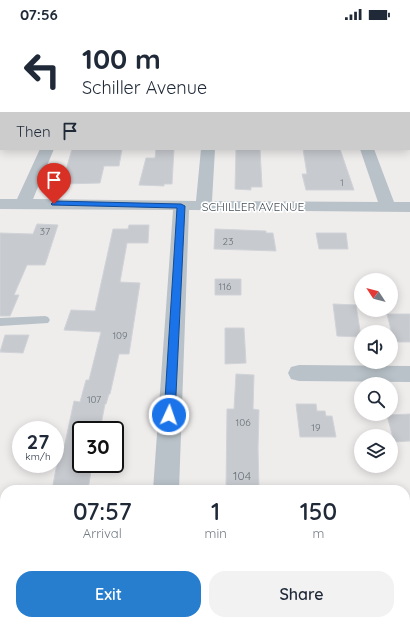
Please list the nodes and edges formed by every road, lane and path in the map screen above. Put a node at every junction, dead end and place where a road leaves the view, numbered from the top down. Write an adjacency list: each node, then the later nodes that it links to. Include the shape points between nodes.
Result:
1 (47, 150): 4 (street)
2 (208, 150): 6 (street)
3 (367, 150): 8 (street)
4 (23, 203): 5 (street, SCHILLER AVENUE); 7 (street, SCHILLER AVENUE)
5 (0, 204)
6 (204, 205): 7 (street, SCHILLER AVENUE); 8 (street, SCHILLER AVENUE)
7 (181, 206): 14 (street)
8 (387, 206): 9 (street, SCHILLER AVENUE)
9 (410, 207)
10 (45, 320): 11 (lane)
11 (0, 322)
12 (299, 373): 13 (street)
13 (410, 374)
14 (166, 485)

